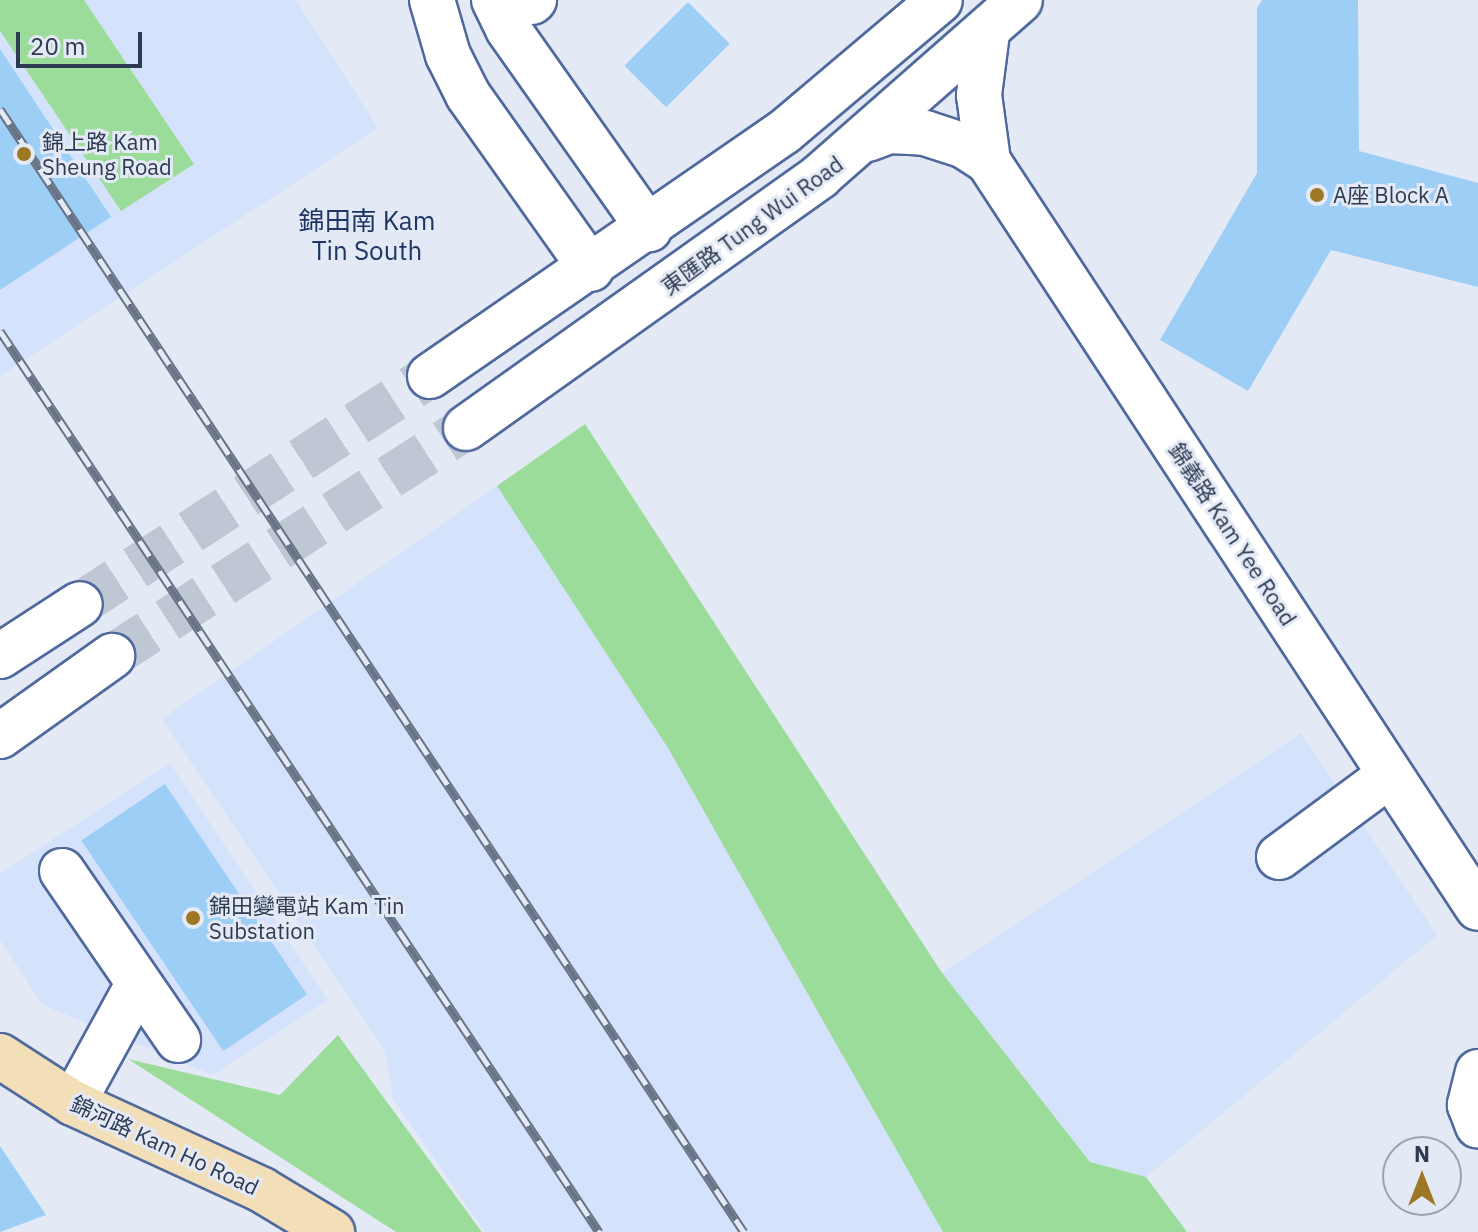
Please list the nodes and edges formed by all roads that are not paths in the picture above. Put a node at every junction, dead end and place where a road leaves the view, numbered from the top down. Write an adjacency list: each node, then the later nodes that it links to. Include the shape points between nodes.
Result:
1 (432, 0): 9 (street, via 448,55 468,95)
2 (522, 0): 8 (street, via 524,49)
3 (940, 0): 8 (street, via 784,132)
4 (1020, 0): 5 (street, 東匯路 Tung Wui Road)
5 (987, 33): 6 (street, 東匯路 Tung Wui Road); 7 (street, 錦義路 Kam Yee Road, via 979,95)
6 (868, 139): 7 (street, via 889,131 925,133); 11 (street, 東匯路 Tung Wui Road, via 718,252)
7 (988, 161): 16 (street, 錦義路 Kam Yee Road)
8 (649, 229): 9 (street)
9 (591, 269): 10 (street)
10 (430, 376)
11 (466, 428)
12 (80, 604): 13 (street)
13 (0, 656)
14 (112, 656): 15 (street)
15 (0, 736)
16 (1390, 775): 17 (street); 19 (street, 錦義路 Kam Yee Road)
17 (1279, 857)
18 (62, 871): 20 (street)
19 (1478, 908)
20 (137, 986): 21 (street); 24 (street)
21 (178, 1040)
22 (0, 1056): 24 (main road, 錦河路 Kam Ho Road)
23 (1478, 1072): 25 (street, via 1470,1105)
24 (73, 1103): 26 (main road, 錦河路 Kam Ho Road, via 250,1184)
25 (1478, 1126)
26 (332, 1232)

